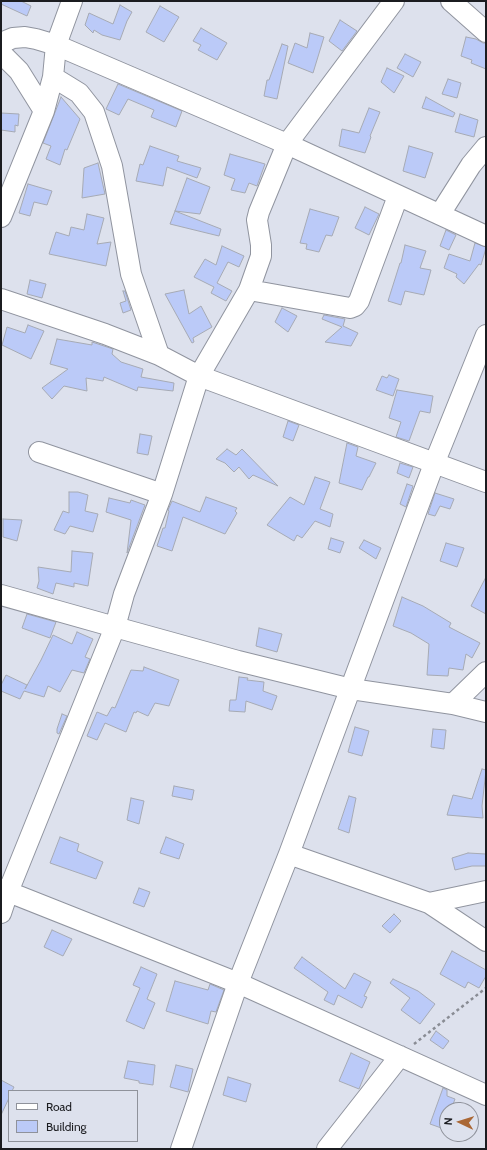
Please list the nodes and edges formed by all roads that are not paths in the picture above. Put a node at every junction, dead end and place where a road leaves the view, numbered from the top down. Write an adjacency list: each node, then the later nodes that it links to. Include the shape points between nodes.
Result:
1 (72, 1): 6 (street)
2 (394, 1): 10 (street)
3 (451, 1): 4 (street)
4 (486, 32)
5 (1, 43): 6 (street, via 25,37)
6 (56, 45): 8 (street); 10 (street)
7 (1, 53): 9 (street, via 19,71)
8 (53, 77): 9 (street); 19 (street, via 79,93 94,112 112,166 131,274)
9 (44, 111): 14 (street)
10 (287, 144): 12 (street); 16 (street, via 259,212 257,220 261,256)
11 (486, 147): 13 (street, via 471,165)
12 (398, 196): 13 (street); 16 (street, via 355,306 350,308)
13 (440, 214): 15 (street)
14 (1, 217)
15 (486, 236)
16 (249, 290): 20 (street)
17 (1, 299): 19 (street)
18 (486, 335): 22 (street)
19 (159, 355): 20 (street)
20 (199, 376): 22 (street); 24 (street)
21 (39, 452): 24 (street)
22 (434, 464): 23 (street); 28 (street)
23 (486, 482)
24 (162, 494): 26 (street, via 124,594)
25 (1, 594): 26 (street)
26 (115, 628): 28 (street); 32 (street)
27 (486, 672): 29 (street)
28 (351, 689): 29 (street); 31 (street)
29 (453, 704): 30 (street)
30 (486, 712)
31 (289, 854): 34 (street); 37 (street)
32 (5, 890): 35 (street); 37 (street)
33 (486, 890): 34 (street)
34 (429, 904): 36 (street)
35 (1, 913)
36 (486, 941)
37 (238, 983): 38 (street); 40 (street)
38 (400, 1056): 39 (street); 41 (street)
39 (486, 1095)
40 (181, 1149)
41 (327, 1149)

